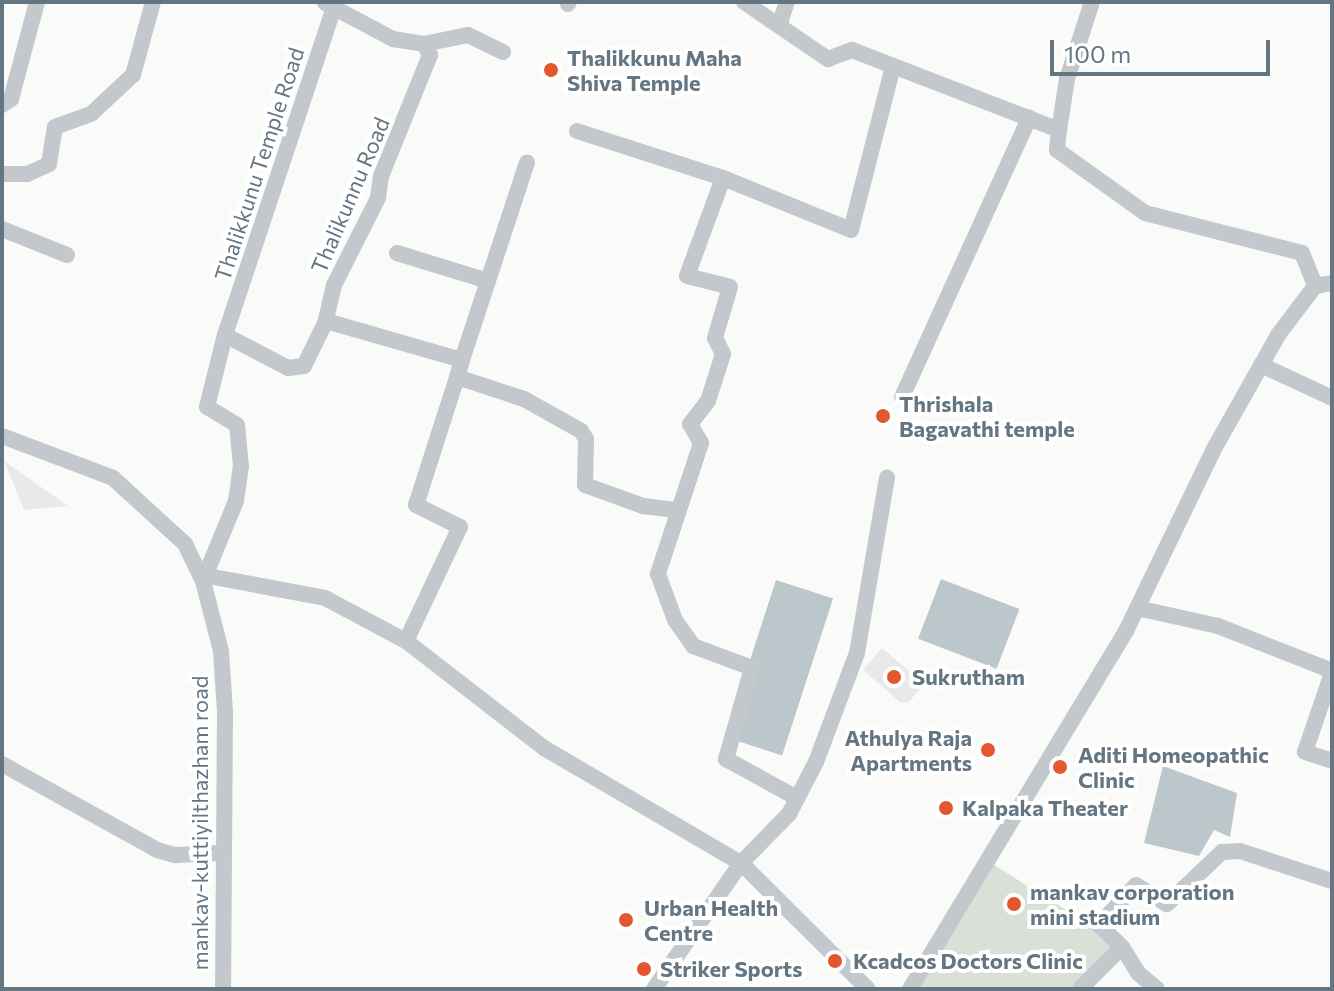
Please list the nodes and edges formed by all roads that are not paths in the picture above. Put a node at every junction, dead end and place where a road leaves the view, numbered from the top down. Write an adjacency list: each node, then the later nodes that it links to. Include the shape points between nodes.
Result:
1 (37, 2): 11 (street, via 11,99)
2 (153, 2): 16 (street, via 133,75 91,114 55,127 49,164 27,174)
3 (744, 2): 7 (street)
4 (787, 2): 7 (street)
5 (1092, 2): 13 (street, via 1067,79)
6 (330, 5): 8 (street, via 393,39); 24 (street, Thalikkunu Temple Road)
7 (780, 23): 10 (street, via 828,59 852,50)
8 (424, 44): 9 (street, via 468,35); 23 (street, Thalikunnu Road, via 430,55 381,176 378,198 334,285)
9 (503, 52)
10 (893, 66): 12 (street); 17 (street, via 851,230)
11 (2, 105)
12 (1029, 118): 13 (street); 27 (street)
13 (1059, 130): 22 (street, via 1057,150 1145,213 1302,253)
14 (577, 131): 17 (street)
15 (527, 162): 21 (street)
16 (2, 174)
17 (723, 178): 31 (street, via 687,276 730,287 715,338 723,354 708,401 690,424 701,443)
18 (2, 229): 20 (street)
19 (397, 253): 21 (street)
20 (67, 255)
21 (488, 281): 26 (street)
22 (1324, 285): 25 (street)
23 (326, 321): 24 (street, Thalikunnu Road, via 304,366 288,368); 26 (street)
24 (225, 335): 32 (street, via 207,407 237,425 241,457 236,501)
25 (1261, 365): 28 (street); 33 (street)
26 (460, 368): 31 (street, via 581,431 586,439 585,485 643,506); 34 (street, via 416,505 460,527)
27 (902, 397)
28 (1332, 398)
29 (2, 436): 32 (street, mankav-kuttiyilthazham road, via 113,478 185,544)
30 (887, 478): 38 (street, via 857,653)
31 (676, 510): 38 (street, via 658,574 675,620 693,646 752,668 726,759)
32 (206, 579): 34 (street, via 325,598); 39 (street, mankav-kuttiyilthazham road, via 221,651 227,813)
33 (1137, 608): 35 (street, via 1218,626); 46 (street)
34 (406, 641): 40 (street, via 544,748)
35 (1332, 672): 36 (street, via 1305,752)
36 (1332, 761)
37 (2, 764): 39 (street, via 157,850 175,855)
38 (797, 798): 40 (street, via 789,814)
39 (222, 853): 43 (street, mankav-kuttiyilthazham road)
40 (741, 863): 44 (street); 45 (street)
41 (1332, 881): 42 (street, via 1240,851 1222,852 1167,904 1136,885 1099,925)
42 (1122, 947): 47 (street); 48 (street, via 1138,973)
43 (223, 989)
44 (654, 989)
45 (868, 989)
46 (910, 989)
47 (1080, 989)
48 (1157, 989)

